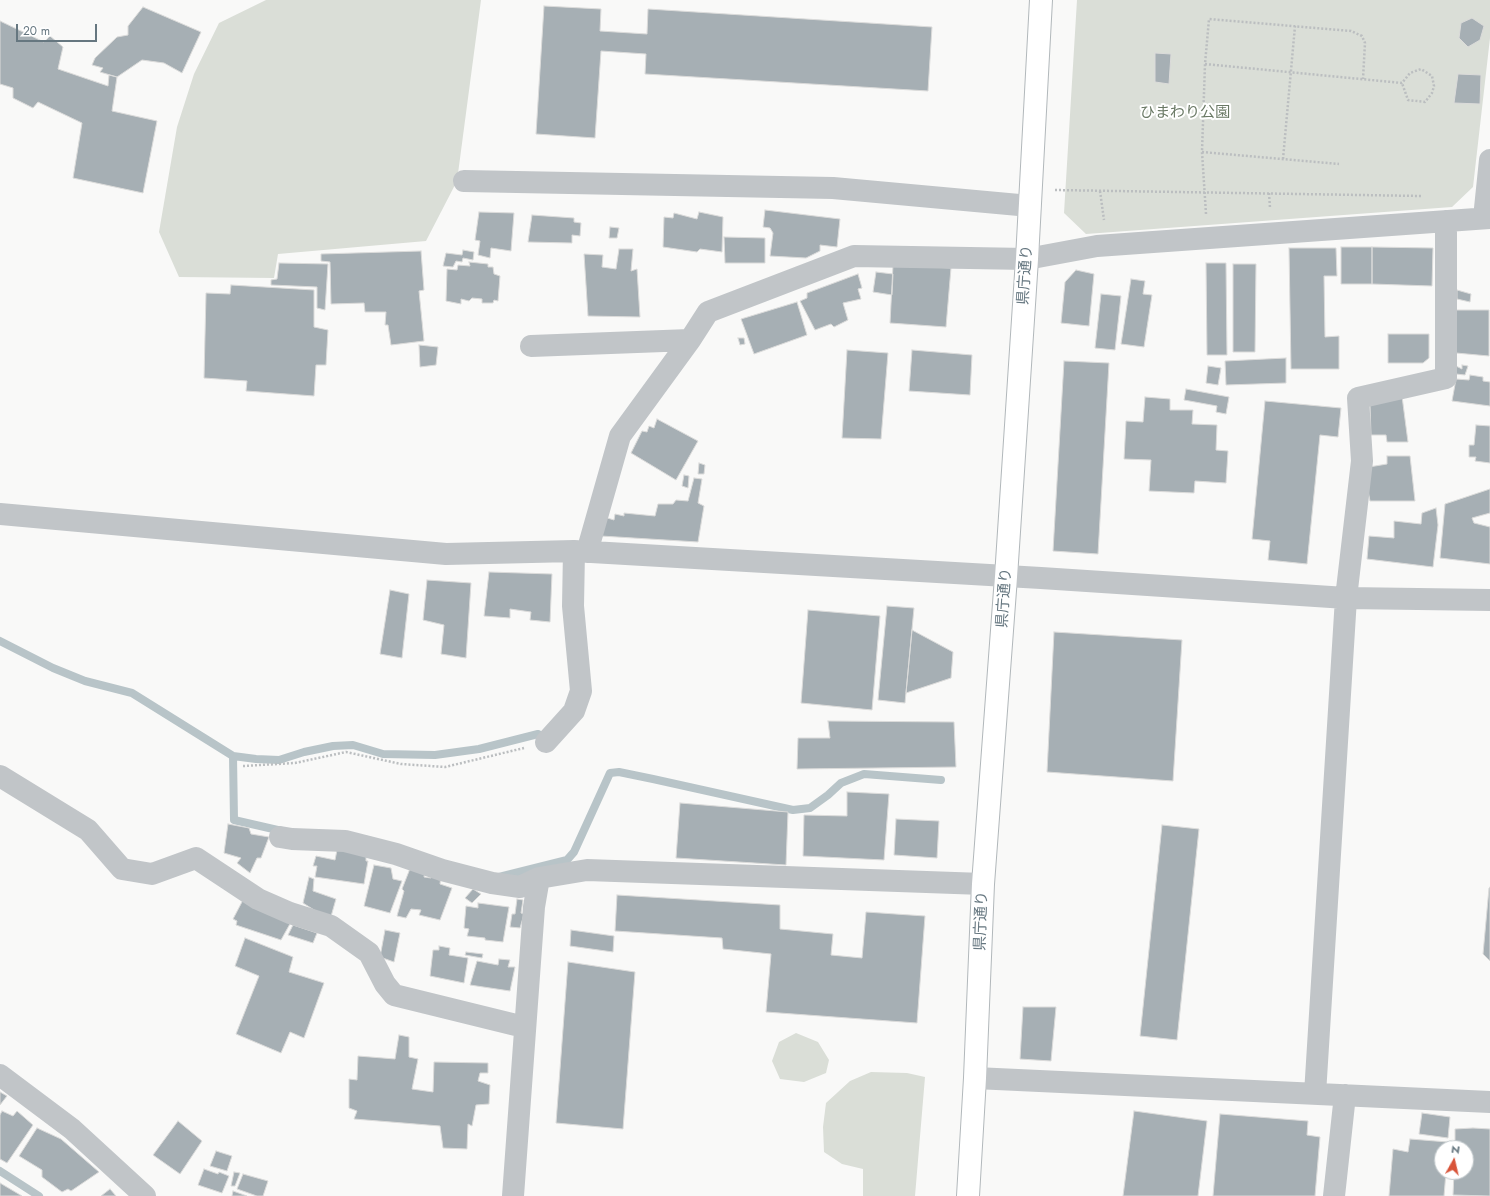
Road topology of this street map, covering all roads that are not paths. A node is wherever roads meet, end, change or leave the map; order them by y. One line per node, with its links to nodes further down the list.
1 (1041, 0): 4 (main road, 県庁通り)
2 (1490, 160): 5 (street)
3 (464, 181): 4 (street)
4 (1030, 206): 7 (main road, 県庁通り)
5 (1487, 218): 6 (street)
6 (1446, 221): 7 (street); 13 (street)
7 (1027, 259): 8 (street); 12 (main road, 県庁通り)
8 (690, 340): 9 (street); 11 (street)
9 (531, 346)
10 (0, 514): 11 (street)
11 (581, 551): 12 (street); 15 (street)
12 (1006, 577): 13 (street); 19 (main road, 県庁通り)
13 (1346, 598): 14 (street); 23 (street)
14 (1490, 600)
15 (546, 742)
16 (0, 776): 20 (street)
17 (280, 837): 18 (street)
18 (539, 878): 19 (street); 20 (street)
19 (983, 884): 22 (main road, 県庁通り)
20 (524, 1027): 27 (street)
21 (0, 1075): 26 (street)
22 (975, 1078): 23 (street); 28 (main road, 県庁通り)
23 (1315, 1094): 24 (street)
24 (1345, 1095): 25 (street); 29 (street)
25 (1490, 1102)
26 (146, 1196)
27 (513, 1196)
28 (968, 1196)
29 (1334, 1196)

